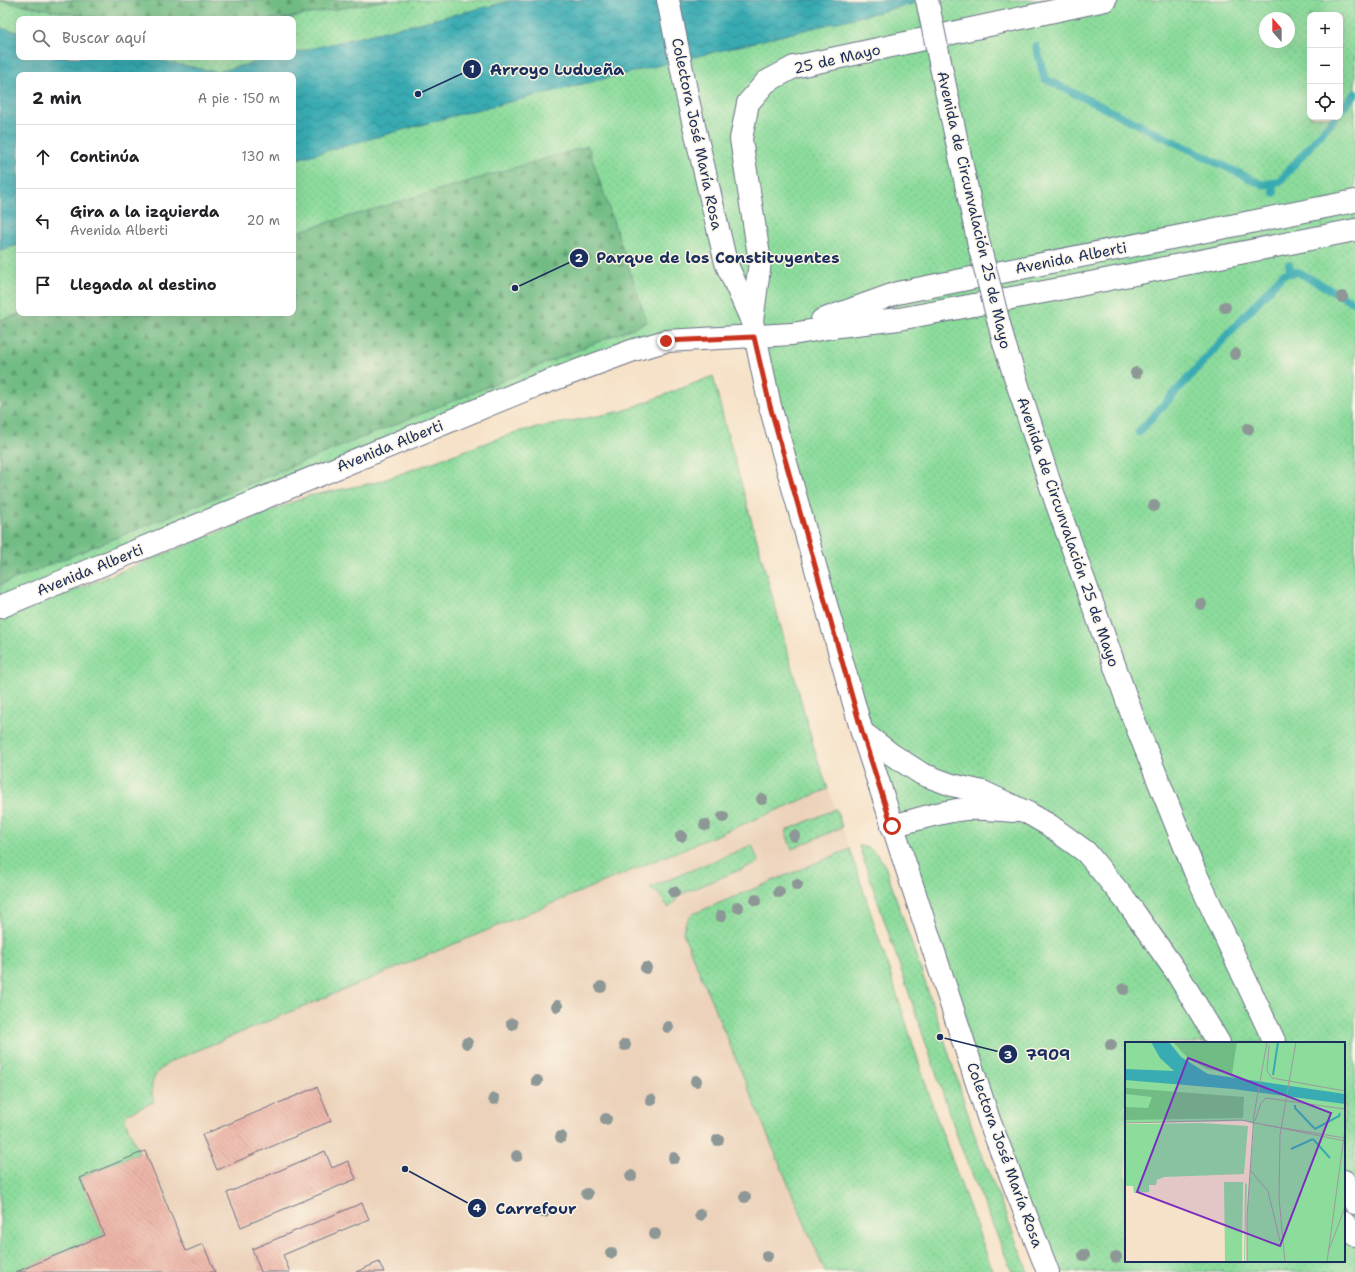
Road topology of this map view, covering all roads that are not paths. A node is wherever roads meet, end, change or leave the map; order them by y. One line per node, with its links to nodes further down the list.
1 (668, 0): 6 (main road, Colectora José María Rosa)
2 (927, 0): 13 (main road, Avenida de Circunvalación 25 de Mayo, bridge)
3 (1105, 0): 6 (main road, 25 de Mayo)
4 (1355, 201): 7 (main road, Avenida Alberti)
5 (1355, 230): 7 (main road, Avenida Alberti)
6 (753, 329): 7 (main road, Avenida Alberti); 8 (main road, Avenida Alberti); 9 (main road, Colectora José María Rosa)
7 (792, 334)
8 (0, 608)
9 (862, 732): 10 (main road); 11 (main road, Colectora José María Rosa)
10 (1028, 813): 11 (main road); 12 (main road)
11 (892, 826): 18 (main road, Colectora José María Rosa)
12 (1218, 1042)
13 (1275, 1042)
14 (1345, 1183): 15 (main road)
15 (1355, 1203)
16 (1345, 1224): 17 (main road)
17 (1355, 1235)
18 (1048, 1272)

